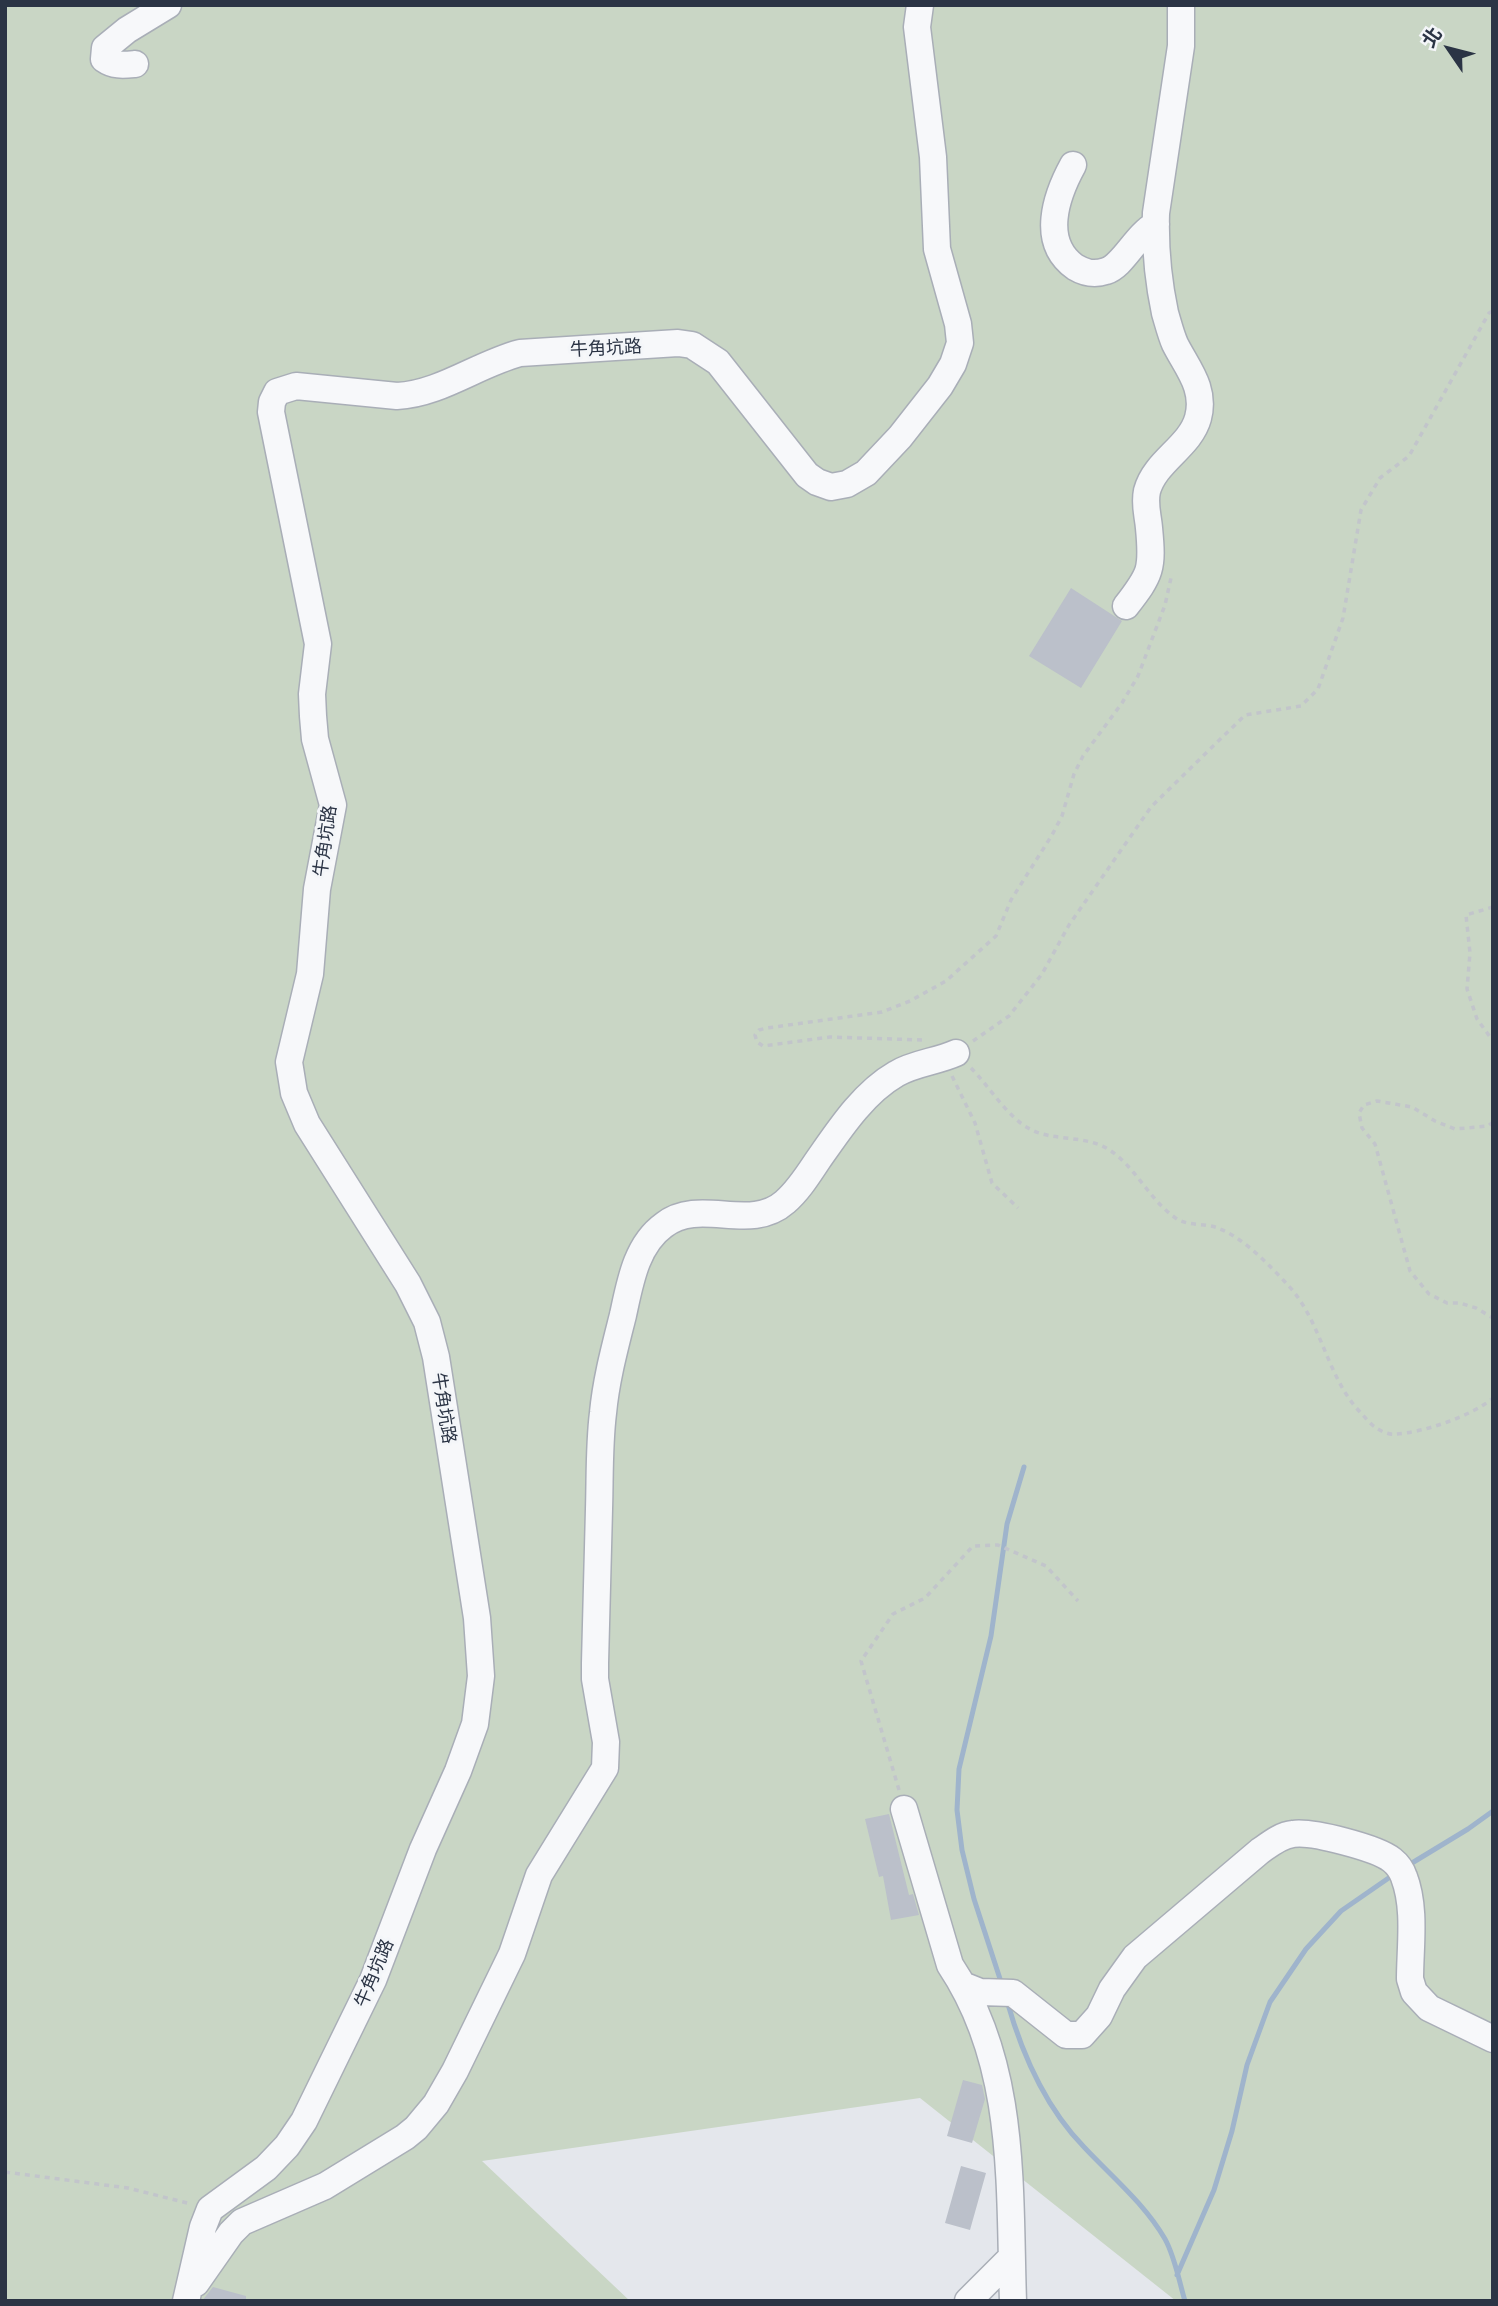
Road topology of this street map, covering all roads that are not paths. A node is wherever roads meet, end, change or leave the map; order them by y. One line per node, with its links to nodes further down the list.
1 (168, 5): 4 (street)
2 (920, 5): 13 (street, 牛角坑路)
3 (1181, 5): 6 (street)
4 (135, 64)
5 (1073, 165): 6 (street)
6 (1156, 224): 7 (street)
7 (1126, 607)
8 (954, 1046): 13 (street)
9 (904, 1809): 10 (street)
10 (965, 1986): 11 (street); 12 (street)
11 (1493, 2039)
12 (1012, 2258): 14 (street); 15 (street)
13 (186, 2299)
14 (968, 2301)
15 (1013, 2301)

